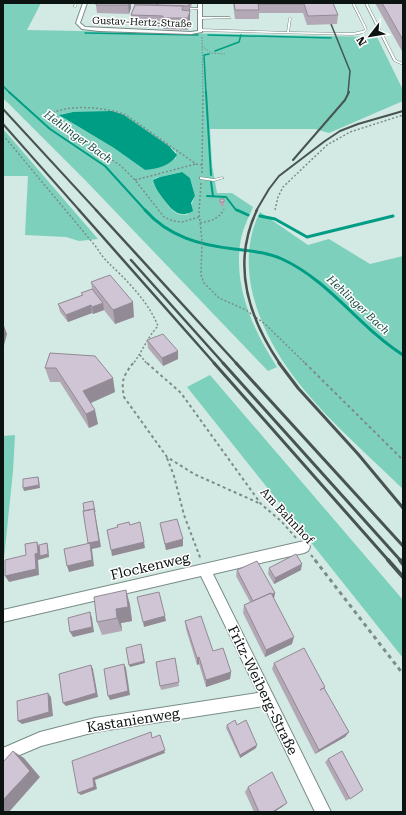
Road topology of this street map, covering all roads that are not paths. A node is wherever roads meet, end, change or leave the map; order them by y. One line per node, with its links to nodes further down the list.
1 (76, 3): 6 (lane)
2 (85, 3): 12 (street, Gustav-Hertz-Straße)
3 (200, 3): 8 (street, Gustav-Hertz-Straße)
4 (353, 3): 13 (lane)
5 (366, 3): 14 (lane)
6 (75, 7)
7 (179, 8): 8 (lane)
8 (200, 9): 9 (street, Gustav-Hertz-Straße)
9 (200, 18): 10 (lane); 12 (street, Gustav-Hertz-Straße)
10 (230, 18)
11 (290, 18): 13 (lane)
12 (200, 31): 13 (lane)
13 (288, 32)
14 (403, 64)
15 (201, 178): 16 (lane)
16 (222, 178)
17 (304, 547): 18 (street, Flockenweg)
18 (204, 569): 19 (street, Flockenweg); 20 (street, Fritz-Weiberg-Straße)
19 (3, 616)
20 (267, 699): 21 (street, Kastanienweg); 22 (street, Fritz-Weiberg-Straße)
21 (3, 755)
22 (322, 812)

